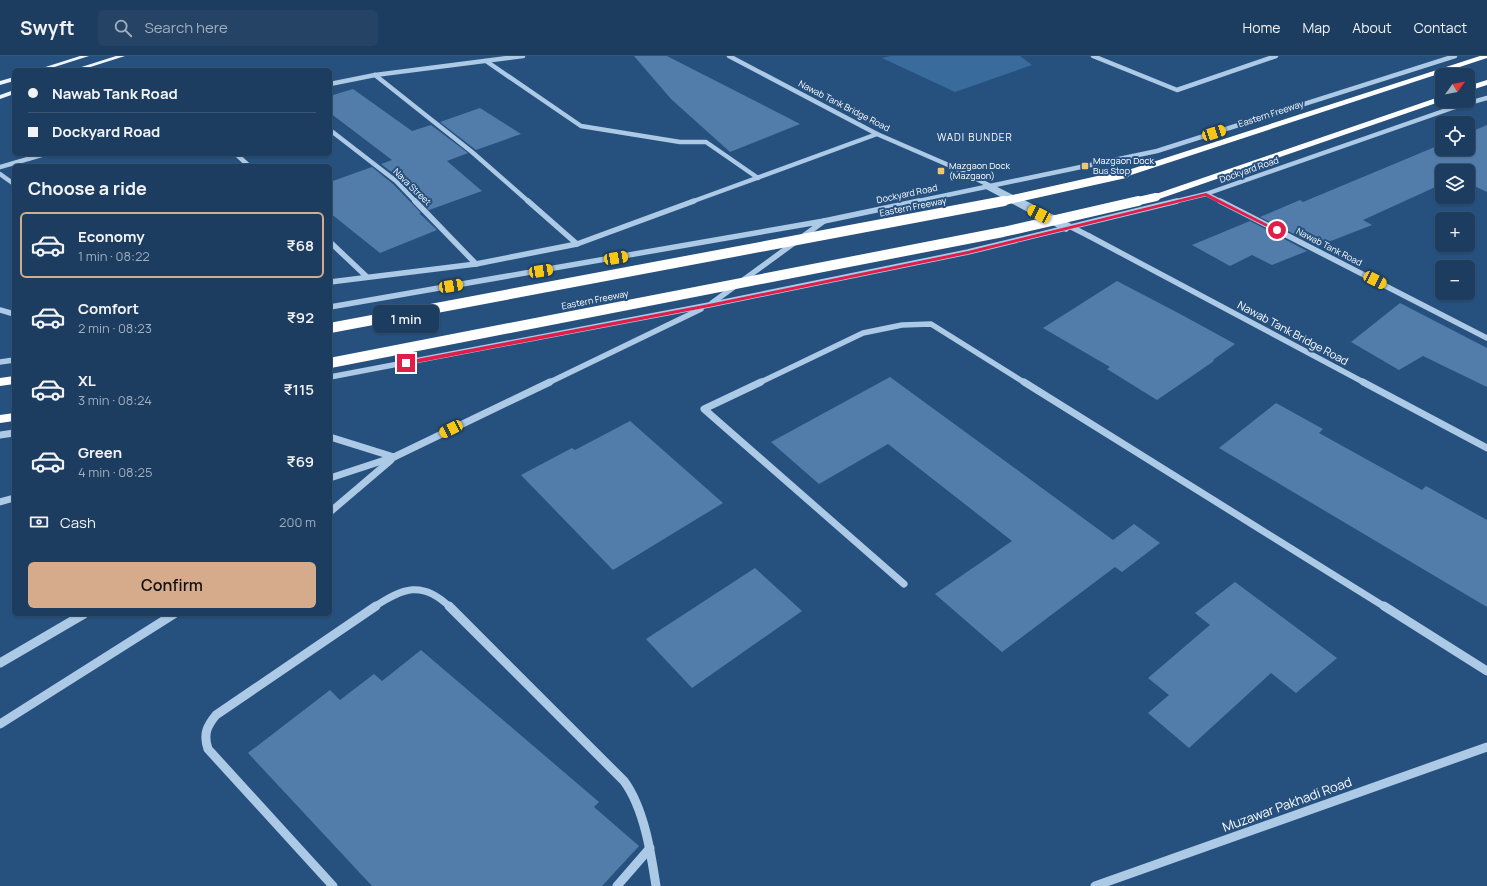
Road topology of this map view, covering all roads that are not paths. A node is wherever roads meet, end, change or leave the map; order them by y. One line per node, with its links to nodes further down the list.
1 (86, 56): 10 (main road)
2 (122, 56): 11 (main road)
3 (523, 56): 9 (street)
4 (729, 56): 23 (street, Nawab Tank Bridge Road)
5 (1093, 56): 6 (street)
6 (1276, 56)
7 (1455, 56): 31 (street, Dockyard Road)
8 (1487, 56): 44 (highway, Eastern Freeway, bridge)
9 (486, 61): 12 (street); 29 (street)
10 (46, 68)
11 (82, 68)
12 (376, 76): 16 (street); 36 (street)
13 (12, 80): 15 (main road)
14 (1487, 82): 17 (highway)
15 (0, 83)
16 (332, 84)
17 (1475, 86)
18 (12, 93): 19 (main road)
19 (0, 97)
20 (1487, 98): 32 (street, Dockyard Road)
21 (1435, 100): 48 (highway, Eastern Freeway, bridge)
22 (332, 132): 37 (street, Nava Street)
23 (878, 134): 29 (street); 57 (street, Nawab Tank Bridge Road, bridge)
24 (38, 156): 27 (street)
25 (238, 156): 26 (street)
26 (247, 164)
27 (0, 167)
28 (0, 174): 30 (street)
29 (758, 178): 36 (street)
30 (12, 183)
31 (985, 186): 33 (street, Dockyard Road); 34 (street)
32 (1206, 194): 34 (street, Dockyard Road); 45 (street, Nawab Tank Road)
33 (824, 221): 40 (street); 41 (street, Dockyard Road)
34 (1066, 229): 40 (street, Dockyard Road)
35 (332, 244): 38 (street)
36 (577, 244): 37 (street)
37 (476, 264): 38 (street)
38 (367, 277): 39 (street)
39 (332, 282)
40 (709, 305): 49 (street, Dockyard Road); 58 (street)
41 (332, 307)
42 (0, 310): 43 (street)
43 (12, 313)
44 (332, 328)
45 (1487, 338)
46 (12, 360): 47 (street)
47 (0, 362)
48 (332, 363)
49 (332, 377)
50 (12, 380): 51 (highway)
51 (0, 382)
52 (12, 417): 53 (highway)
53 (0, 419)
54 (12, 432): 55 (street)
55 (0, 435)
56 (332, 438): 58 (street)
57 (1487, 448)
58 (394, 457): 59 (street); 62 (street)
59 (332, 477)
60 (12, 499): 61 (street)
61 (0, 502)
62 (332, 510)
63 (904, 584): 67 (street)
64 (81, 616): 66 (street)
65 (171, 616): 68 (street)
66 (0, 663)
67 (1487, 671)
68 (0, 724)
69 (1487, 747): 74 (street, Muzawar Pakhadi Road)
70 (650, 848): 71 (street); 72 (street); 73 (street)
71 (333, 886)
72 (617, 886)
73 (656, 886)
74 (1095, 886)

